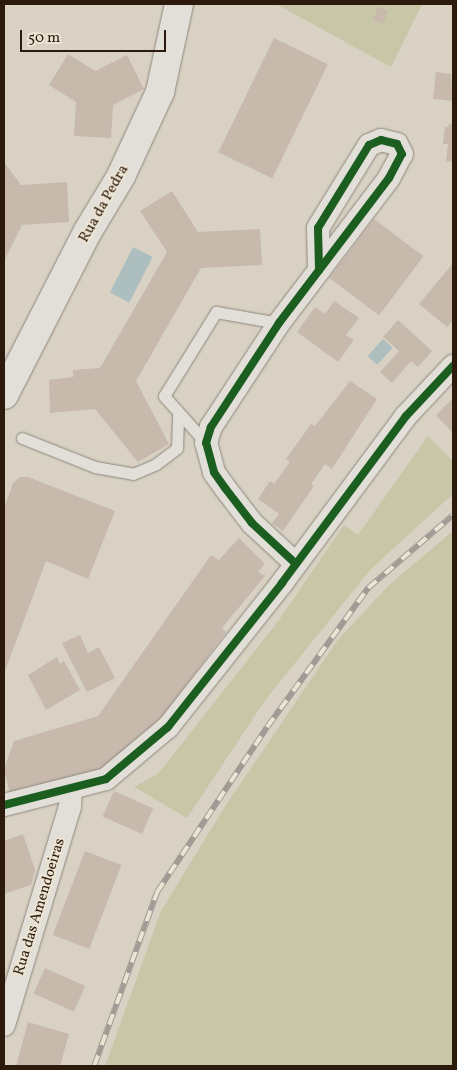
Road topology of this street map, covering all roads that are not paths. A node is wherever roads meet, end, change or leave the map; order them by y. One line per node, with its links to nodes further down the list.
1 (179, 4): 5 (street, Rua da Pedra)
2 (319, 270): 2 (street); 3 (street)
3 (279, 323): 6 (lane); 8 (street)
4 (453, 366): 9 (street)
5 (4, 395)
6 (178, 412): 7 (lane); 8 (lane)
7 (22, 438)
8 (206, 443): 9 (street)
9 (295, 563): 10 (street)
10 (71, 788): 11 (street); 12 (street, Rua das Amendoeiras)
11 (4, 805)
12 (4, 1026)

